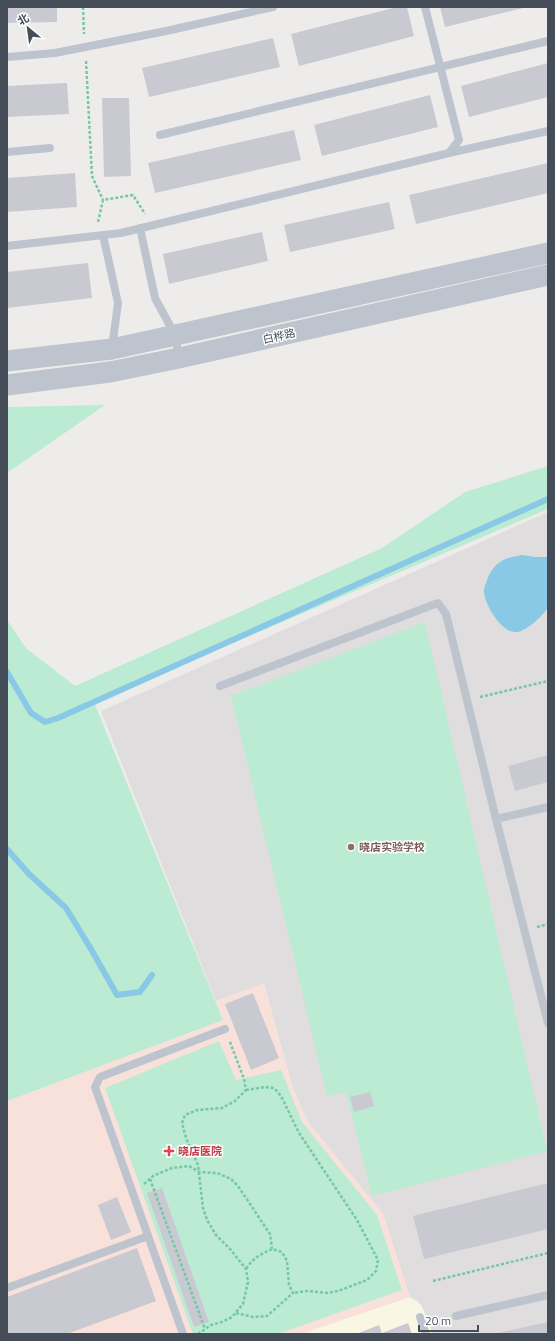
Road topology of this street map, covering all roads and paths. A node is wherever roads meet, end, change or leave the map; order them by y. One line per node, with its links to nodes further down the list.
1 (83, 7): 5 (path)
2 (273, 7): 5 (lane)
3 (425, 7): 7 (lane)
4 (548, 41): 7 (lane)
5 (85, 48): 6 (lane); 13 (path)
6 (7, 57)
7 (441, 67): 9 (lane); 12 (lane)
8 (548, 131): 12 (lane)
9 (160, 135)
10 (50, 148): 11 (lane)
11 (7, 152)
12 (449, 153): 14 (lane)
13 (103, 200): 14 (path); 16 (path)
14 (152, 225): 15 (lane)
15 (140, 228): 16 (lane); 20 (lane)
16 (99, 236): 17 (lane); 22 (lane)
17 (7, 246)
18 (548, 253): 20 (street, 白桦路)
19 (548, 275): 21 (street, 白桦路)
20 (175, 335): 21 (lane); 22 (street, 白桦路)
21 (179, 358): 22 (street, 白桦路)
22 (114, 360): 23 (street, 白桦路); 24 (street, 白桦路)
23 (7, 361)
24 (7, 385)
25 (548, 680): 27 (path)
26 (220, 686): 27 (lane)
27 (468, 700): 29 (lane)
28 (548, 807): 29 (lane)
29 (496, 819): 30 (lane)
30 (548, 1023)
31 (225, 1030): 32 (path); 35 (lane)
32 (246, 1090): 33 (path); 42 (path)
33 (199, 1172): 34 (path); 37 (path); 39 (path)
34 (150, 1179): 35 (path); 47 (path)
35 (132, 1193): 36 (lane)
36 (148, 1236): 41 (lane); 48 (lane)
37 (272, 1249): 39 (path); 42 (path)
38 (548, 1253): 40 (path)
39 (246, 1269): 44 (path)
40 (433, 1281)
41 (7, 1288)
42 (293, 1293): 44 (path)
43 (548, 1295): 45 (lane)
44 (236, 1313): 47 (path)
45 (456, 1316)
46 (420, 1317): 50 (lane)
47 (205, 1329): 49 (path)
48 (182, 1334)
49 (198, 1334)
50 (426, 1334)

